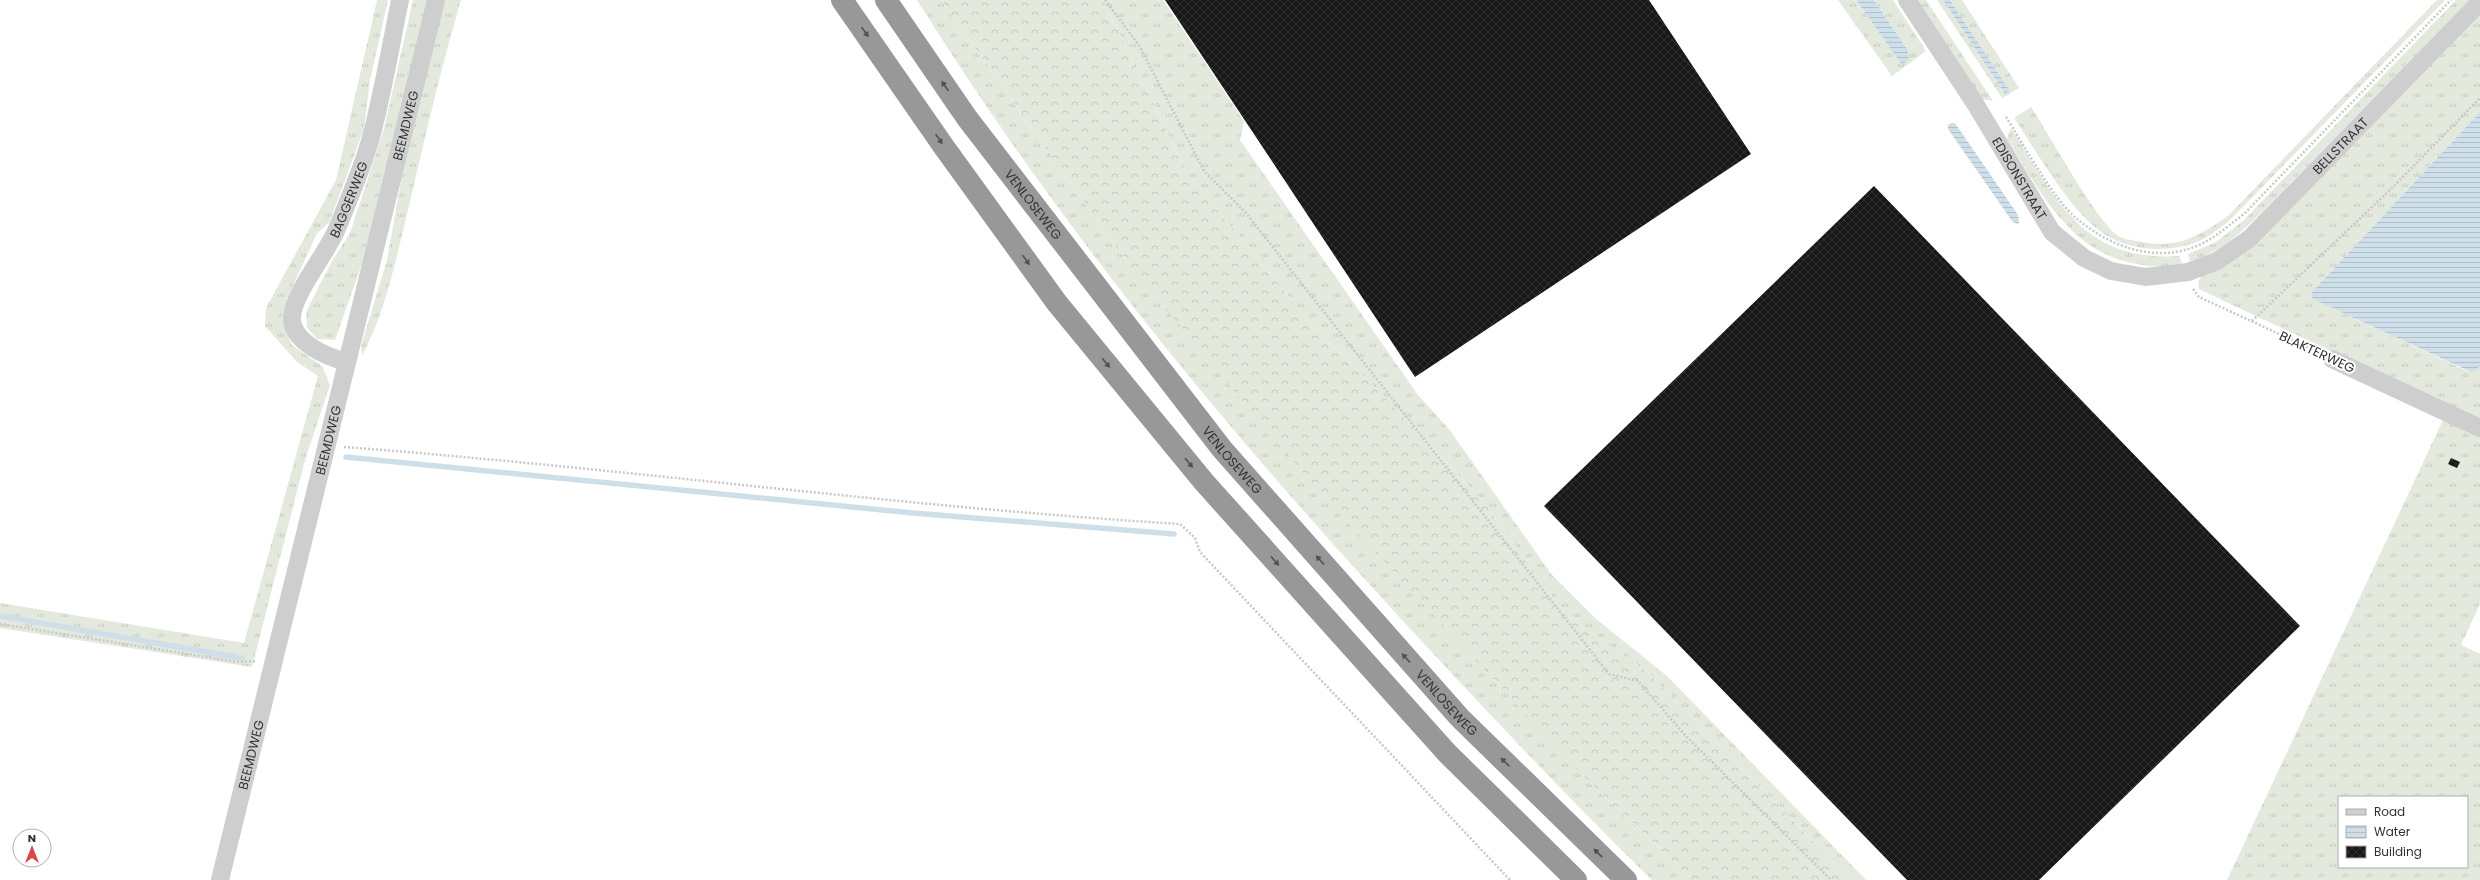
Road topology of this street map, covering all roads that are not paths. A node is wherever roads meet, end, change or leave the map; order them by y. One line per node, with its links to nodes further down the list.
1 (400, 0): 9 (street, BAGGERWEG)
2 (436, 0): 9 (street, BEEMDWEG)
3 (842, 0): 12 (highway, one-way to 12)
4 (886, 0): 13 (highway, VENLOSEWEG, one-way to 4)
5 (1907, 0): 7 (street, EDISONSTRAAT)
6 (2480, 2): 7 (street, BELLSTRAAT)
7 (2188, 272)
8 (2332, 359): 10 (street, BLAKTERWEG)
9 (347, 362): 11 (street, BEEMDWEG)
10 (2480, 428)
11 (220, 880)
12 (1576, 880)
13 (1626, 880)

